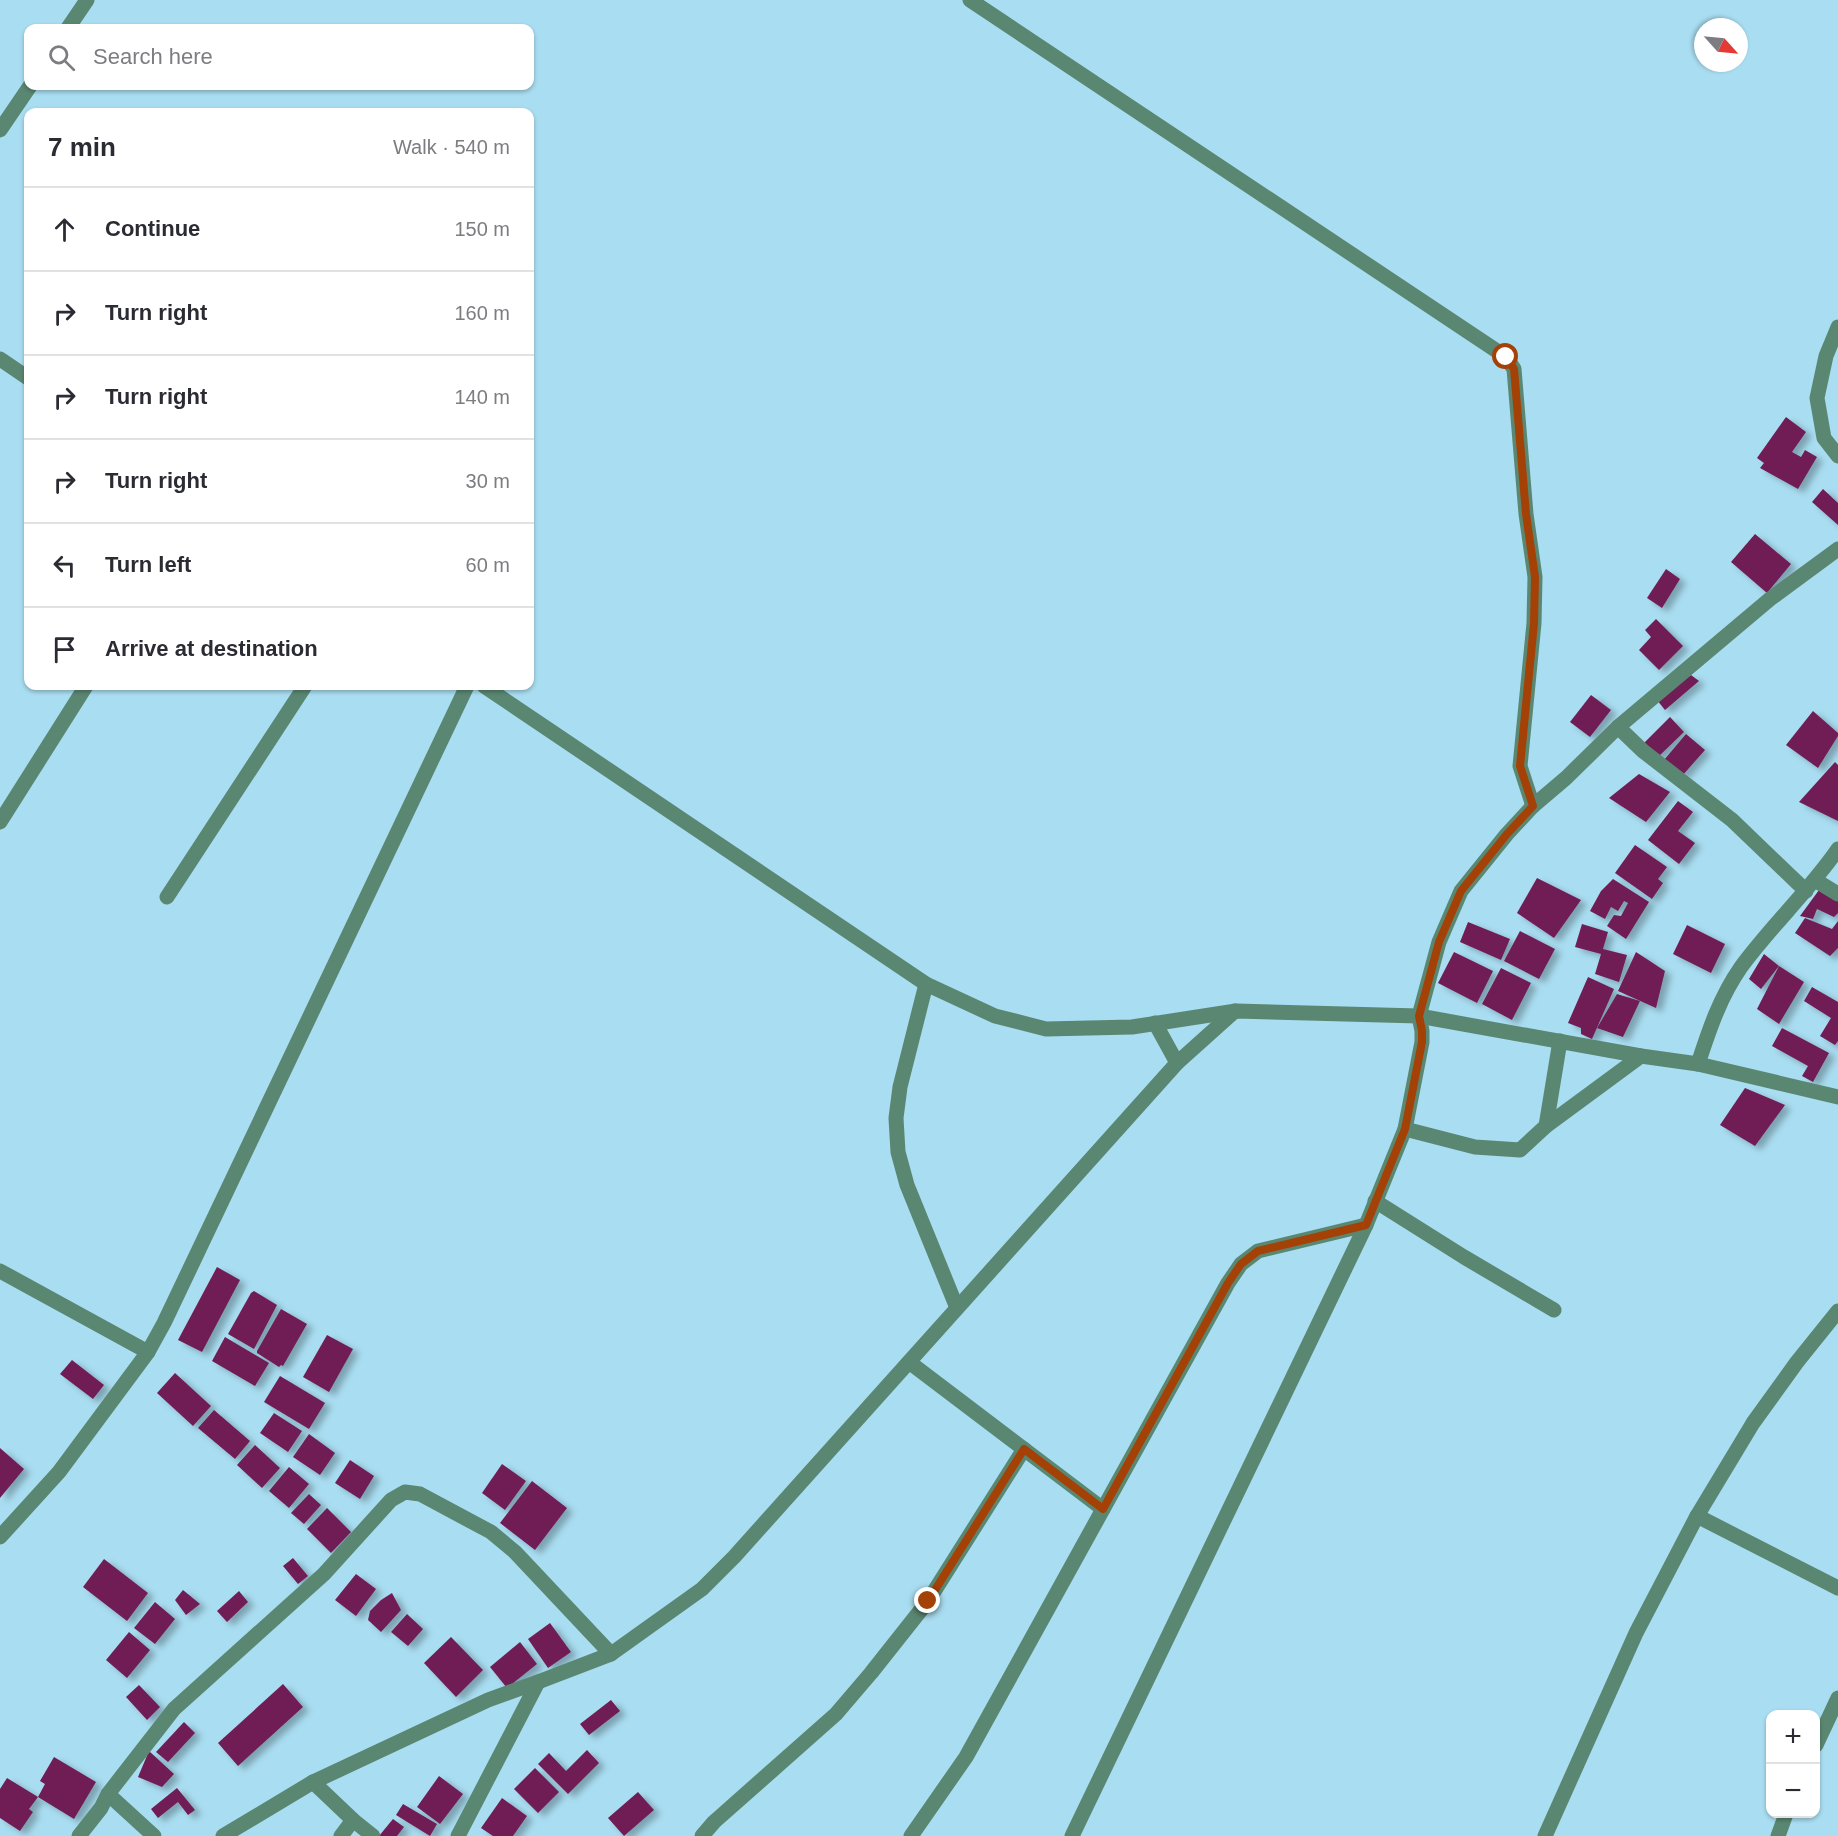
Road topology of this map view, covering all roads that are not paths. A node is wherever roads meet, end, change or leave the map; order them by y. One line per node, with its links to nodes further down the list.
1 (87, 0): 3 (street)
2 (970, 0): 16 (street)
3 (71, 24)
4 (27, 90): 5 (street)
5 (0, 130)
6 (1838, 327): 9 (street)
7 (0, 359): 8 (street)
8 (24, 375)
9 (1838, 456)
10 (1838, 549): 15 (street)
11 (83, 690): 17 (street)
12 (302, 690): 21 (street)
13 (465, 690): 39 (street)
14 (490, 690): 22 (street)
15 (1618, 727): 16 (street); 19 (street)
16 (1533, 806): 24 (street)
17 (0, 822)
18 (1838, 849): 19 (street)
19 (1811, 885): 20 (street); 29 (street)
20 (1838, 894)
21 (167, 897)
22 (926, 984): 25 (street); 36 (street)
23 (1236, 1011): 24 (street); 25 (street); 28 (street)
24 (1419, 1016): 26 (street); 32 (street)
25 (1155, 1023): 28 (street)
26 (1560, 1041): 27 (street); 31 (street)
27 (1641, 1056): 29 (street); 31 (street)
28 (1177, 1063): 36 (street)
29 (1698, 1064): 30 (street)
30 (1838, 1097)
31 (1546, 1126): 32 (street)
32 (1405, 1129): 33 (street)
33 (1376, 1201): 34 (street); 37 (street)
34 (1366, 1225): 42 (street); 62 (street)
35 (0, 1271): 39 (street)
36 (957, 1308): 40 (street)
37 (1554, 1311)
38 (1838, 1311): 43 (street)
39 (148, 1352): 44 (street)
40 (909, 1362): 41 (street); 46 (street)
41 (1024, 1449): 42 (street); 60 (street)
42 (1103, 1509): 61 (street)
43 (1697, 1516): 45 (street); 63 (street)
44 (0, 1537)
45 (1838, 1588)
46 (611, 1654): 47 (street); 51 (street)
47 (538, 1682): 50 (street); 59 (street)
48 (1838, 1698): 49 (street)
49 (1820, 1734)
50 (313, 1782): 53 (street); 56 (street)
51 (108, 1794): 54 (street); 55 (street)
52 (1785, 1818): 64 (street)
53 (352, 1820): 57 (street); 58 (street)
54 (79, 1836)
55 (154, 1836)
56 (222, 1836)
57 (341, 1836)
58 (373, 1836)
59 (458, 1836)
60 (702, 1836)
61 (911, 1836)
62 (1072, 1836)
63 (1545, 1836)
64 (1778, 1836)

